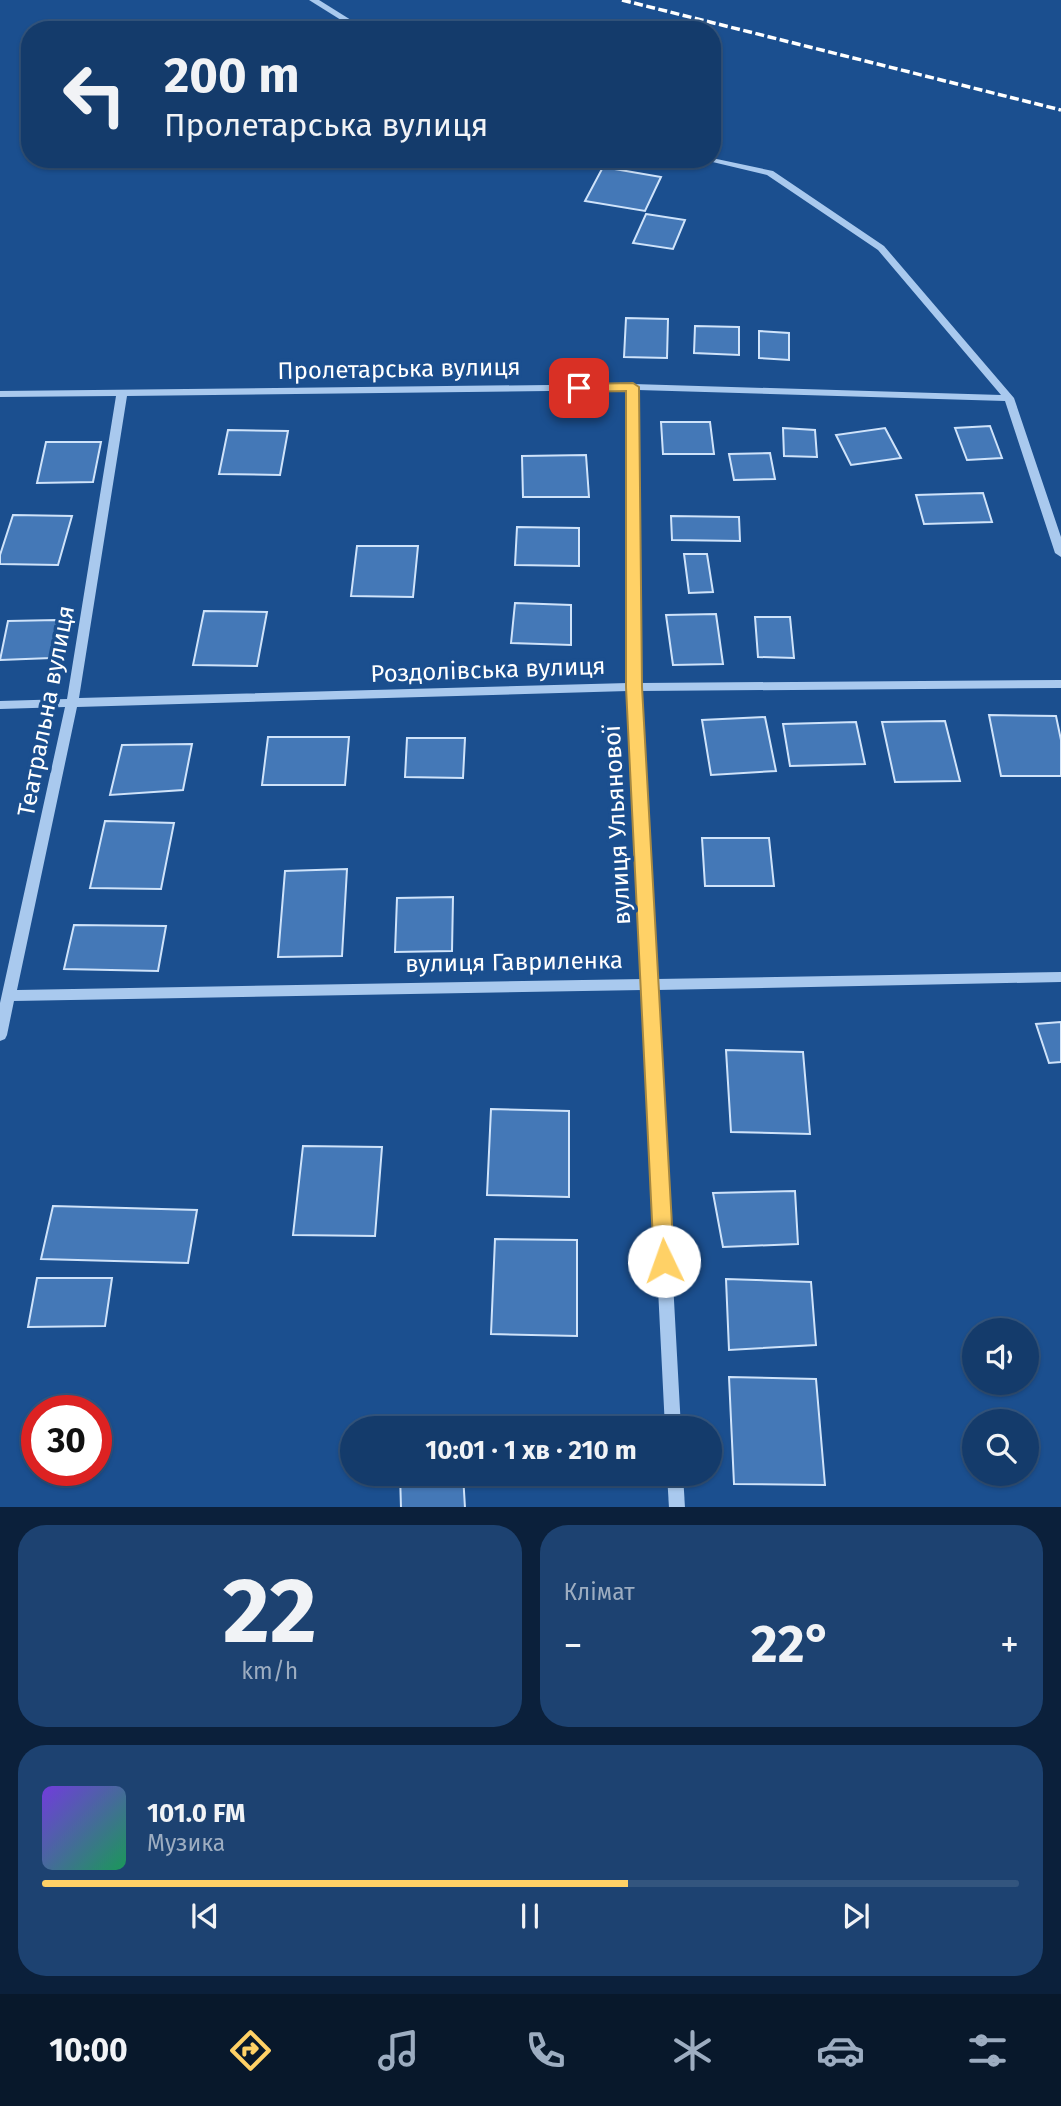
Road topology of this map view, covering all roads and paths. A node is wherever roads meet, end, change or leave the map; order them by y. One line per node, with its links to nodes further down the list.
1 (313, 0): 2 (street)
2 (348, 21)
3 (721, 163): 7 (street)
4 (633, 387): 5 (street, Пролетарська вулиця); 7 (street, Пролетарська вулиця); 10 (street, вулиця Ульянової)
5 (122, 393): 6 (street, Пролетарська вулиця); 11 (street, Театральна вулиця)
6 (0, 394)
7 (1009, 398): 8 (street)
8 (1061, 552)
9 (1061, 684): 10 (street, Роздолівська вулиця)
10 (634, 687): 11 (street, Роздолівська вулиця); 14 (street, вулиця Ульянової)
11 (72, 704): 12 (street, Роздолівська вулиця); 15 (street, Театральна вулиця)
12 (0, 705)
13 (1061, 977): 14 (street, вулиця Гавриленка)
14 (650, 982): 15 (street, вулиця Гавриленка); 17 (street, вулиця Ульянової)
15 (10, 996): 16 (street, Театральна вулиця)
16 (0, 1035)
17 (672, 1416)
18 (676, 1486): 19 (street)
19 (677, 1507)

